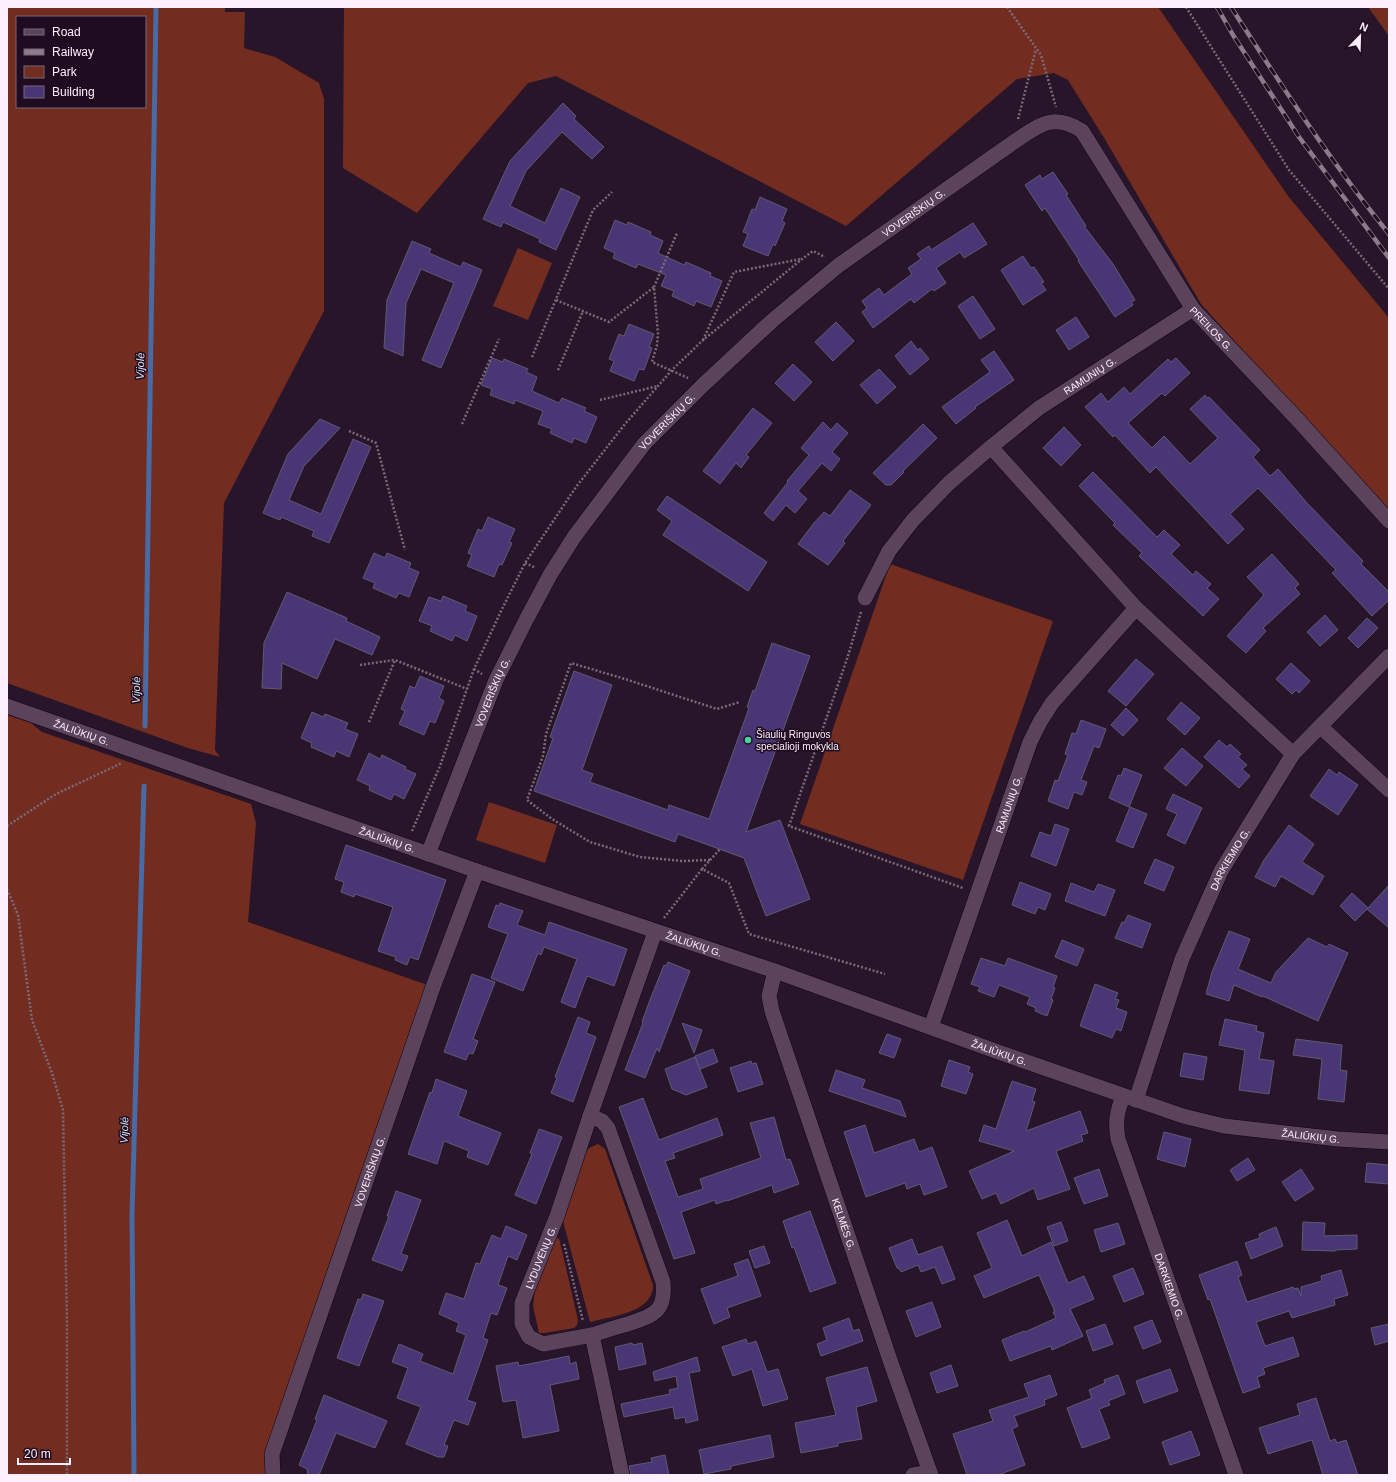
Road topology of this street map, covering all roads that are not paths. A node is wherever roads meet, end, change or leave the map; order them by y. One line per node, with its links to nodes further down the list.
1 (1060, 121): 2 (street, PREILOS G.); 12 (street, VOVERIŠKIŲ G.)
2 (1193, 309): 3 (street, RAMUNIŲ G.); 4 (street, PREILOS G.)
3 (990, 447): 5 (street, RAMUNIŲ G.); 6 (street)
4 (1389, 520)
5 (865, 598)
6 (1136, 608): 10 (street); 16 (street, RAMUNIŲ G.)
7 (1389, 656): 9 (street, DARKIEMIO G.)
8 (7, 706): 12 (street, ŽALIŪKIŲ G.)
9 (1321, 727): 10 (street, DARKIEMIO G.); 11 (street)
10 (1293, 754): 17 (street, DARKIEMIO G.)
11 (1389, 790)
12 (428, 854): 13 (street, ŽALIŪKIŲ G.)
13 (477, 871): 14 (street, ŽALIŪKIŲ G.); 22 (street, VOVERIŠKIŲ G.)
14 (658, 927): 15 (street, ŽALIŪKIŲ G.); 18 (street, LYDUVĖNŲ G.)
15 (775, 971): 16 (street, ŽALIŪKIŲ G.); 21 (street, KELMĖS G.)
16 (930, 1028): 17 (street, ŽALIŪKIŲ G.)
17 (1130, 1098): 19 (street, ŽALIŪKIŲ G.); 25 (street, DARKIEMIO G.)
18 (590, 1116): 20 (street, LYDUVĖNŲ G.); 20 (street, LYDUVĖNŲ G.)
19 (1389, 1142)
20 (589, 1336): 23 (street)
21 (931, 1473): 24 (street)
22 (273, 1475)
23 (622, 1475)
24 (913, 1475)
25 (1236, 1475)

